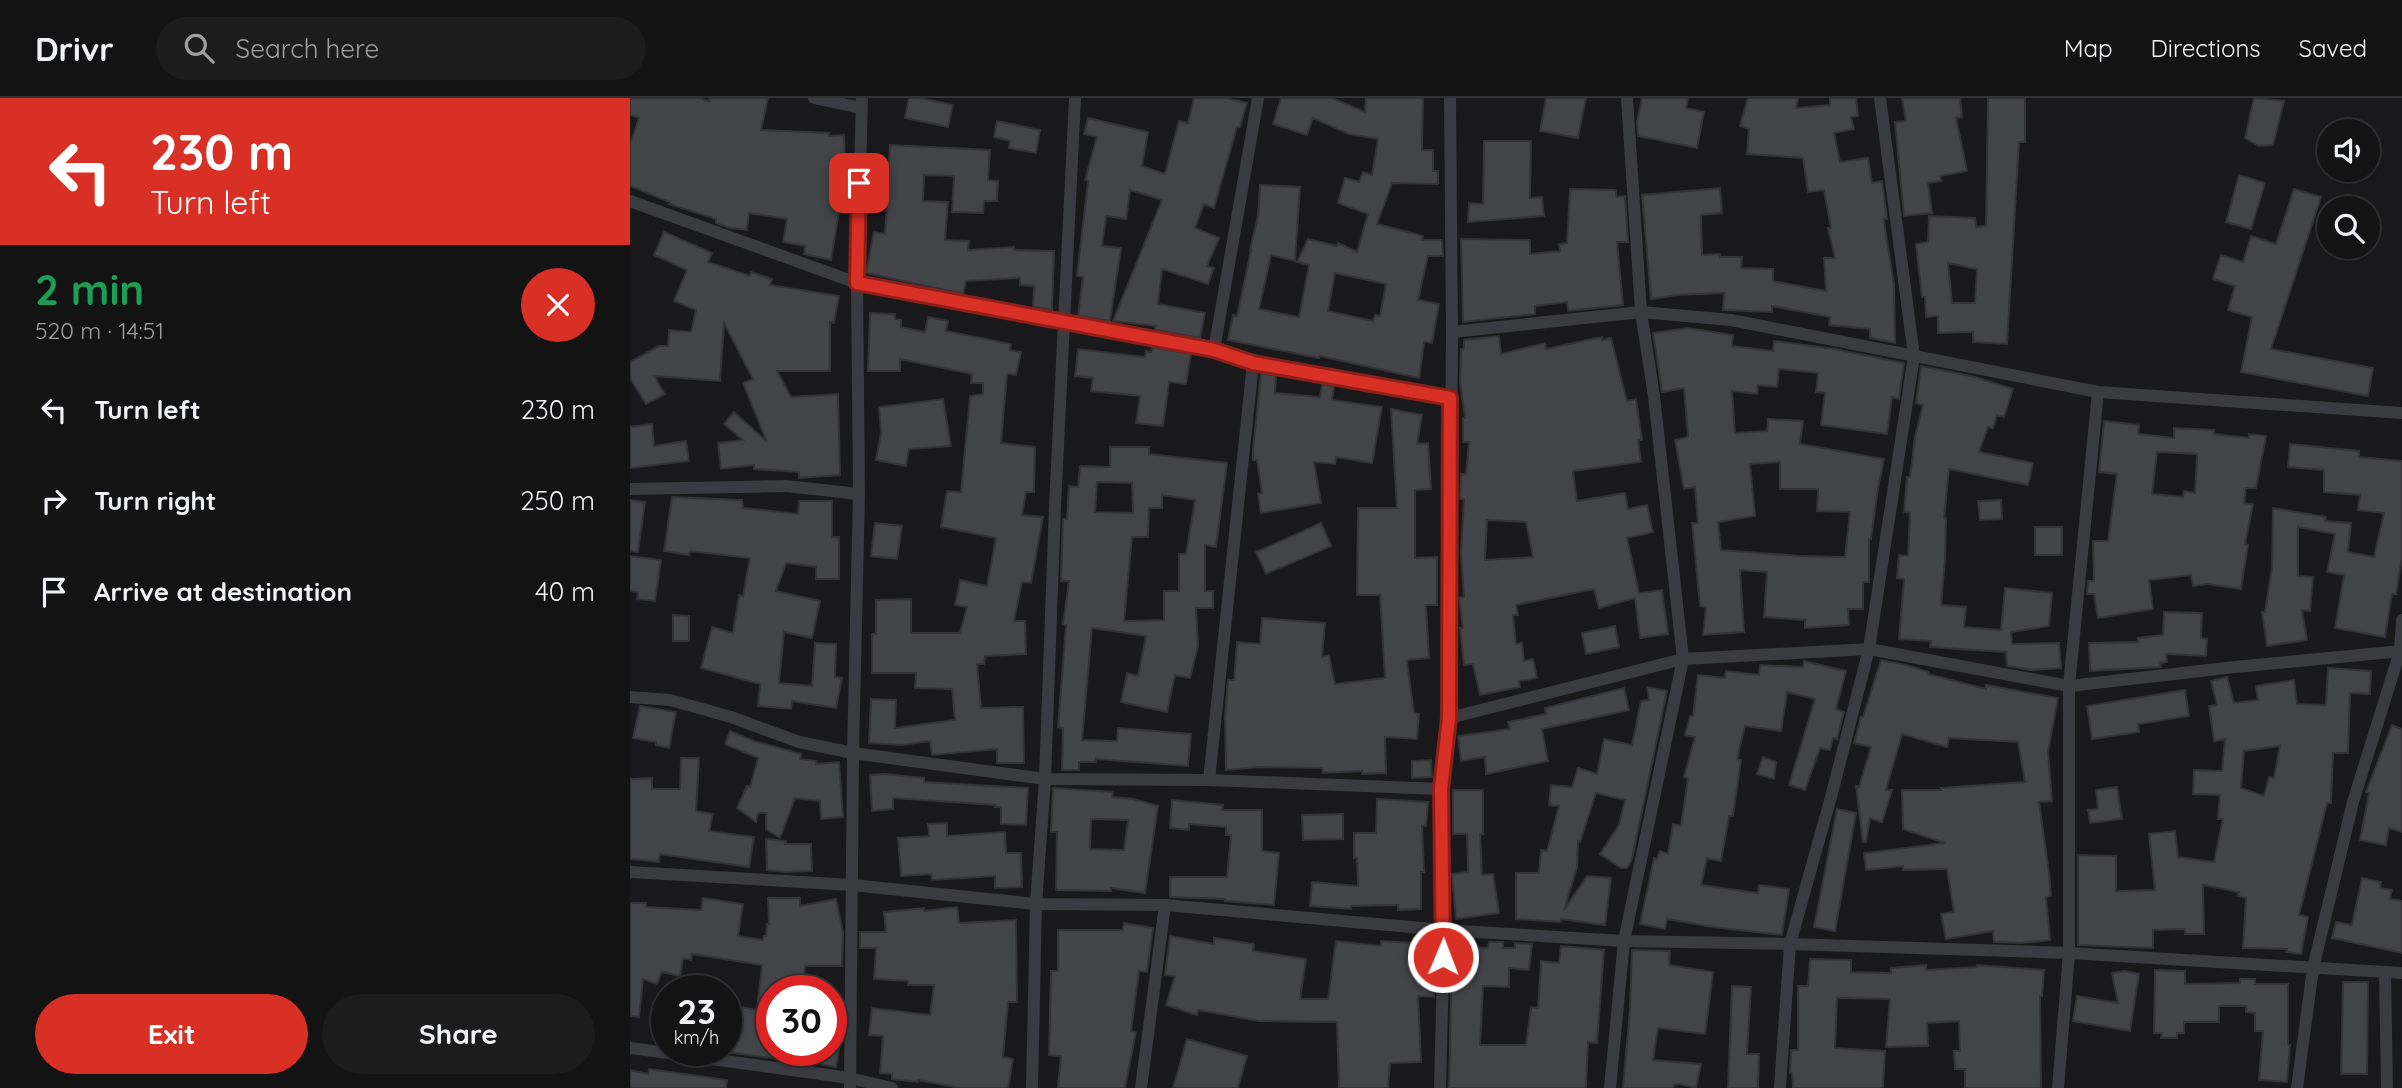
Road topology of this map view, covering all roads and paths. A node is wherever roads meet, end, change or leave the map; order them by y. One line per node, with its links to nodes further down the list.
1 (814, 98): 7 (street)
2 (1075, 98): 11 (street)
3 (1258, 98): 13 (street)
4 (1450, 98): 12 (street)
5 (1627, 98): 10 (street)
6 (1880, 98): 14 (street)
7 (861, 103): 9 (street)
8 (630, 201): 9 (street)
9 (857, 283): 11 (street); 20 (street)
10 (1641, 312): 12 (street); 14 (street); 24 (street)
11 (1065, 322): 13 (street); 29 (street)
12 (1452, 332): 17 (street)
13 (1214, 350): 15 (street)
14 (1914, 356): 16 (street); 22 (street)
15 (1253, 363): 17 (street); 30 (street)
16 (2098, 392): 18 (street); 25 (street)
17 (1450, 398): 27 (street)
18 (2402, 413)
19 (630, 489): 20 (street)
20 (859, 494): 28 (street)
21 (2402, 620): 23 (street)
22 (1868, 649): 24 (street); 25 (street); 38 (street)
23 (2401, 651): 25 (street); 40 (street)
24 (1683, 659): 27 (street); 37 (street)
25 (2070, 686): 39 (street)
26 (630, 697): 28 (street)
27 (1449, 718): 31 (street)
28 (853, 753): 29 (street); 33 (street)
29 (1045, 779): 30 (street); 34 (street)
30 (1209, 780): 31 (street)
31 (1441, 789): 36 (street)
32 (630, 872): 33 (street)
33 (852, 884): 34 (street); 44 (street)
34 (1036, 904): 35 (street); 46 (street)
35 (1165, 905): 36 (street); 47 (street)
36 (1444, 930): 37 (street); 48 (street)
37 (1624, 942): 38 (street); 49 (street)
38 (1790, 944): 39 (street); 50 (street)
39 (2069, 953): 40 (street); 51 (street)
40 (2313, 968): 41 (street); 52 (street)
41 (2385, 973): 42 (street); 53 (street)
42 (2402, 974)
43 (630, 1048): 44 (street)
44 (850, 1083): 45 (street)
45 (892, 1088)
46 (1032, 1088)
47 (1141, 1088)
48 (1440, 1088)
49 (1610, 1088)
50 (1780, 1088)
51 (2058, 1088)
52 (2297, 1088)
53 (2387, 1088)

